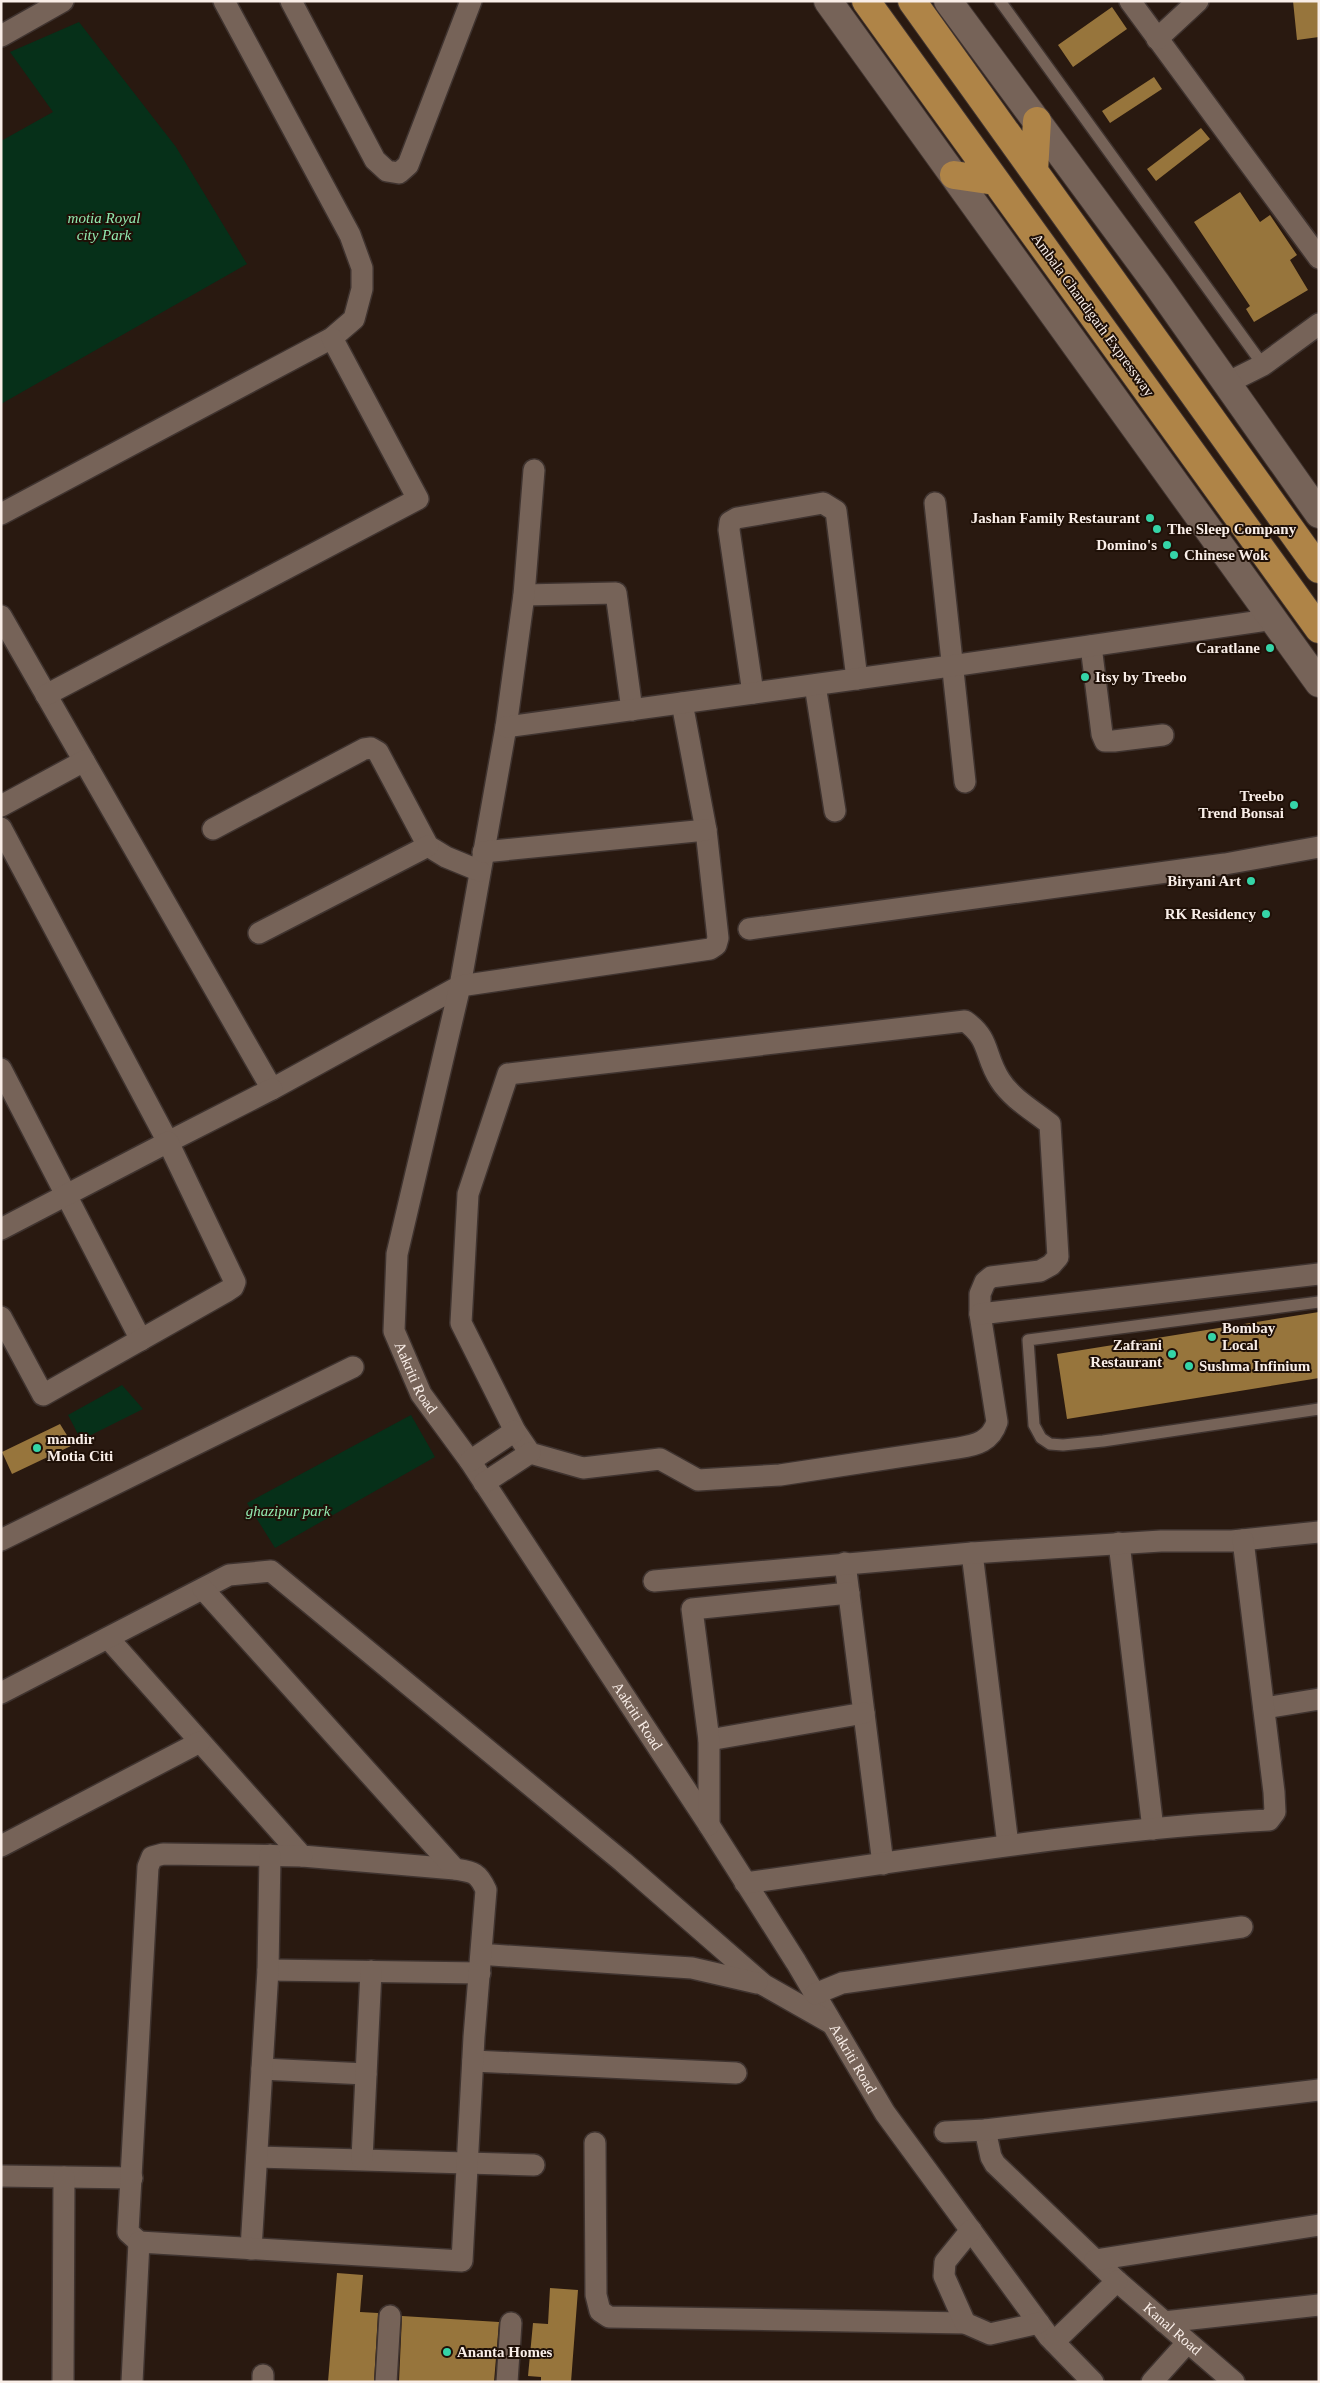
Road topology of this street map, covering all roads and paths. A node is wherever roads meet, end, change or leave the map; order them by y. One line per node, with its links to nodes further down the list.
1 (63, 1): 12 (street)
2 (224, 1): 20 (street)
3 (292, 1): 4 (street)
4 (471, 1)
5 (828, 1): 16 (street)
6 (866, 1): 17 (highway, Ambala Chandigarh Expressway)
7 (912, 1): 15 (highway)
8 (948, 1): 14 (street)
9 (1000, 1): 21 (lane)
10 (1130, 1): 13 (street)
11 (1198, 1): 13 (street)
12 (1, 36)
13 (1158, 40): 18 (street)
14 (1037, 121): 15 (highway); 22 (street)
15 (1034, 171): 27 (highway)
16 (954, 175): 17 (highway); 30 (street)
17 (994, 181): 31 (highway, Ambala Chandigarh Expressway)
18 (1319, 258)
19 (1319, 324): 21 (street)
20 (332, 338): 25 (street); 38 (street)
21 (1263, 364): 22 (street)
22 (1227, 383): 26 (street)
23 (534, 470): 28 (street, Aakriti Road)
24 (935, 503): 33 (street)
25 (1, 514)
26 (1319, 514)
27 (1319, 568)
28 (524, 595): 40 (street); 41 (street, Aakriti Road)
29 (1, 616): 38 (street)
30 (1274, 619): 32 (street); 35 (street)
31 (1319, 629)
32 (1091, 646): 33 (street); 42 (street)
33 (952, 666): 34 (street); 44 (street)
34 (858, 679): 36 (street); 37 (street)
35 (1319, 683)
36 (815, 685): 37 (street); 46 (street)
37 (753, 693): 39 (street)
38 (46, 695): 43 (street)
39 (682, 703): 40 (street); 49 (street)
40 (632, 710): 41 (street)
41 (506, 727): 52 (street, Aakriti Road)
42 (1163, 735)
43 (84, 761): 45 (street); 57 (street)
44 (965, 782)
45 (1, 806)
46 (835, 811)
47 (1, 828): 58 (street)
48 (213, 829): 50 (street)
49 (706, 830): 52 (street); 55 (street)
50 (428, 846): 52 (street); 54 (street)
51 (1319, 847): 53 (street)
52 (482, 861): 55 (street, Aakriti Road)
53 (749, 929)
54 (259, 933)
55 (460, 986): 57 (street); 70 (street, Aakriti Road)
56 (1, 1069): 59 (street)
57 (272, 1089): 58 (street)
58 (168, 1142): 59 (street); 65 (street)
59 (65, 1195): 60 (street); 65 (street)
60 (1, 1229)
61 (1319, 1274): 63 (street)
62 (1319, 1302): 67 (lane)
63 (980, 1314): 68 (street); 69 (street)
64 (1, 1317): 65 (street)
65 (141, 1340)
66 (353, 1367): 73 (street)
67 (1319, 1409)
68 (515, 1431): 69 (street); 70 (street)
69 (530, 1453): 71 (street)
70 (470, 1461): 71 (street, Aakriti Road)
71 (484, 1483): 88 (street, Aakriti Road)
72 (1319, 1532): 74 (street)
73 (1, 1540)
74 (1243, 1540): 75 (street); 84 (street)
75 (1120, 1543): 76 (street); 89 (street)
76 (972, 1553): 77 (street); 90 (street)
77 (845, 1563): 78 (street); 80 (street)
78 (654, 1581)
79 (202, 1589): 81 (street); 95 (street); 102 (street)
80 (849, 1593): 85 (street); 86 (street)
81 (108, 1638): 82 (street); 87 (street)
82 (1, 1693)
83 (1319, 1699): 84 (street)
84 (1264, 1708): 89 (street)
85 (864, 1713): 86 (street); 94 (street)
86 (709, 1740): 88 (street)
87 (200, 1742): 91 (street); 93 (street)
88 (709, 1825): 96 (street, Aakriti Road)
89 (1153, 1829): 90 (street)
90 (1008, 1845): 94 (street)
91 (1, 1846)
92 (270, 1855): 93 (street); 99 (street); 119 (street)
93 (302, 1856): 95 (street)
94 (883, 1864): 96 (street)
95 (455, 1869): 101 (street)
96 (745, 1883): 103 (street, Aakriti Road)
97 (1242, 1926): 103 (street)
98 (492, 1955): 102 (street)
99 (268, 1970): 100 (street); 106 (street)
100 (371, 1972): 101 (street); 108 (street)
101 (480, 1973): 105 (street)
102 (764, 1985): 104 (street)
103 (815, 1994): 104 (street, Aakriti Road)
104 (833, 2025): 121 (street, Aakriti Road)
105 (473, 2061): 107 (street); 115 (street)
106 (262, 2069): 108 (street); 113 (street)
107 (736, 2073)
108 (366, 2074): 114 (street)
109 (1319, 2090): 110 (street)
110 (984, 2130): 111 (street); 124 (street, Kanal Road)
111 (944, 2132)
112 (595, 2143): 130 (street)
113 (257, 2157): 114 (street); 123 (street)
114 (362, 2159): 115 (street)
115 (468, 2162): 116 (street); 123 (street)
116 (534, 2165)
117 (1, 2176): 118 (street)
118 (64, 2177): 119 (street); 134 (street)
119 (132, 2178): 122 (street)
120 (1319, 2225): 124 (street)
121 (970, 2230): 130 (street); 131 (street, Aakriti Road)
122 (139, 2242): 123 (street); 135 (street)
123 (251, 2249)
124 (1095, 2260): 125 (street, Kanal Road)
125 (1114, 2278): 128 (street, Kanal Road); 132 (street)
126 (1319, 2305): 128 (street)
127 (390, 2316): 136 (street)
128 (1164, 2322): 133 (street, Kanal Road)
129 (511, 2323): 137 (street)
130 (966, 2323): 131 (street)
131 (1039, 2323): 132 (street, Aakriti Road)
132 (1054, 2342): 138 (street, Aakriti Road)
133 (1187, 2343): 139 (street); 140 (street, Kanal Road)
134 (64, 2382)
135 (132, 2382)
136 (386, 2382)
137 (507, 2382)
138 (1093, 2382)
139 (1152, 2382)
140 (1234, 2382)

